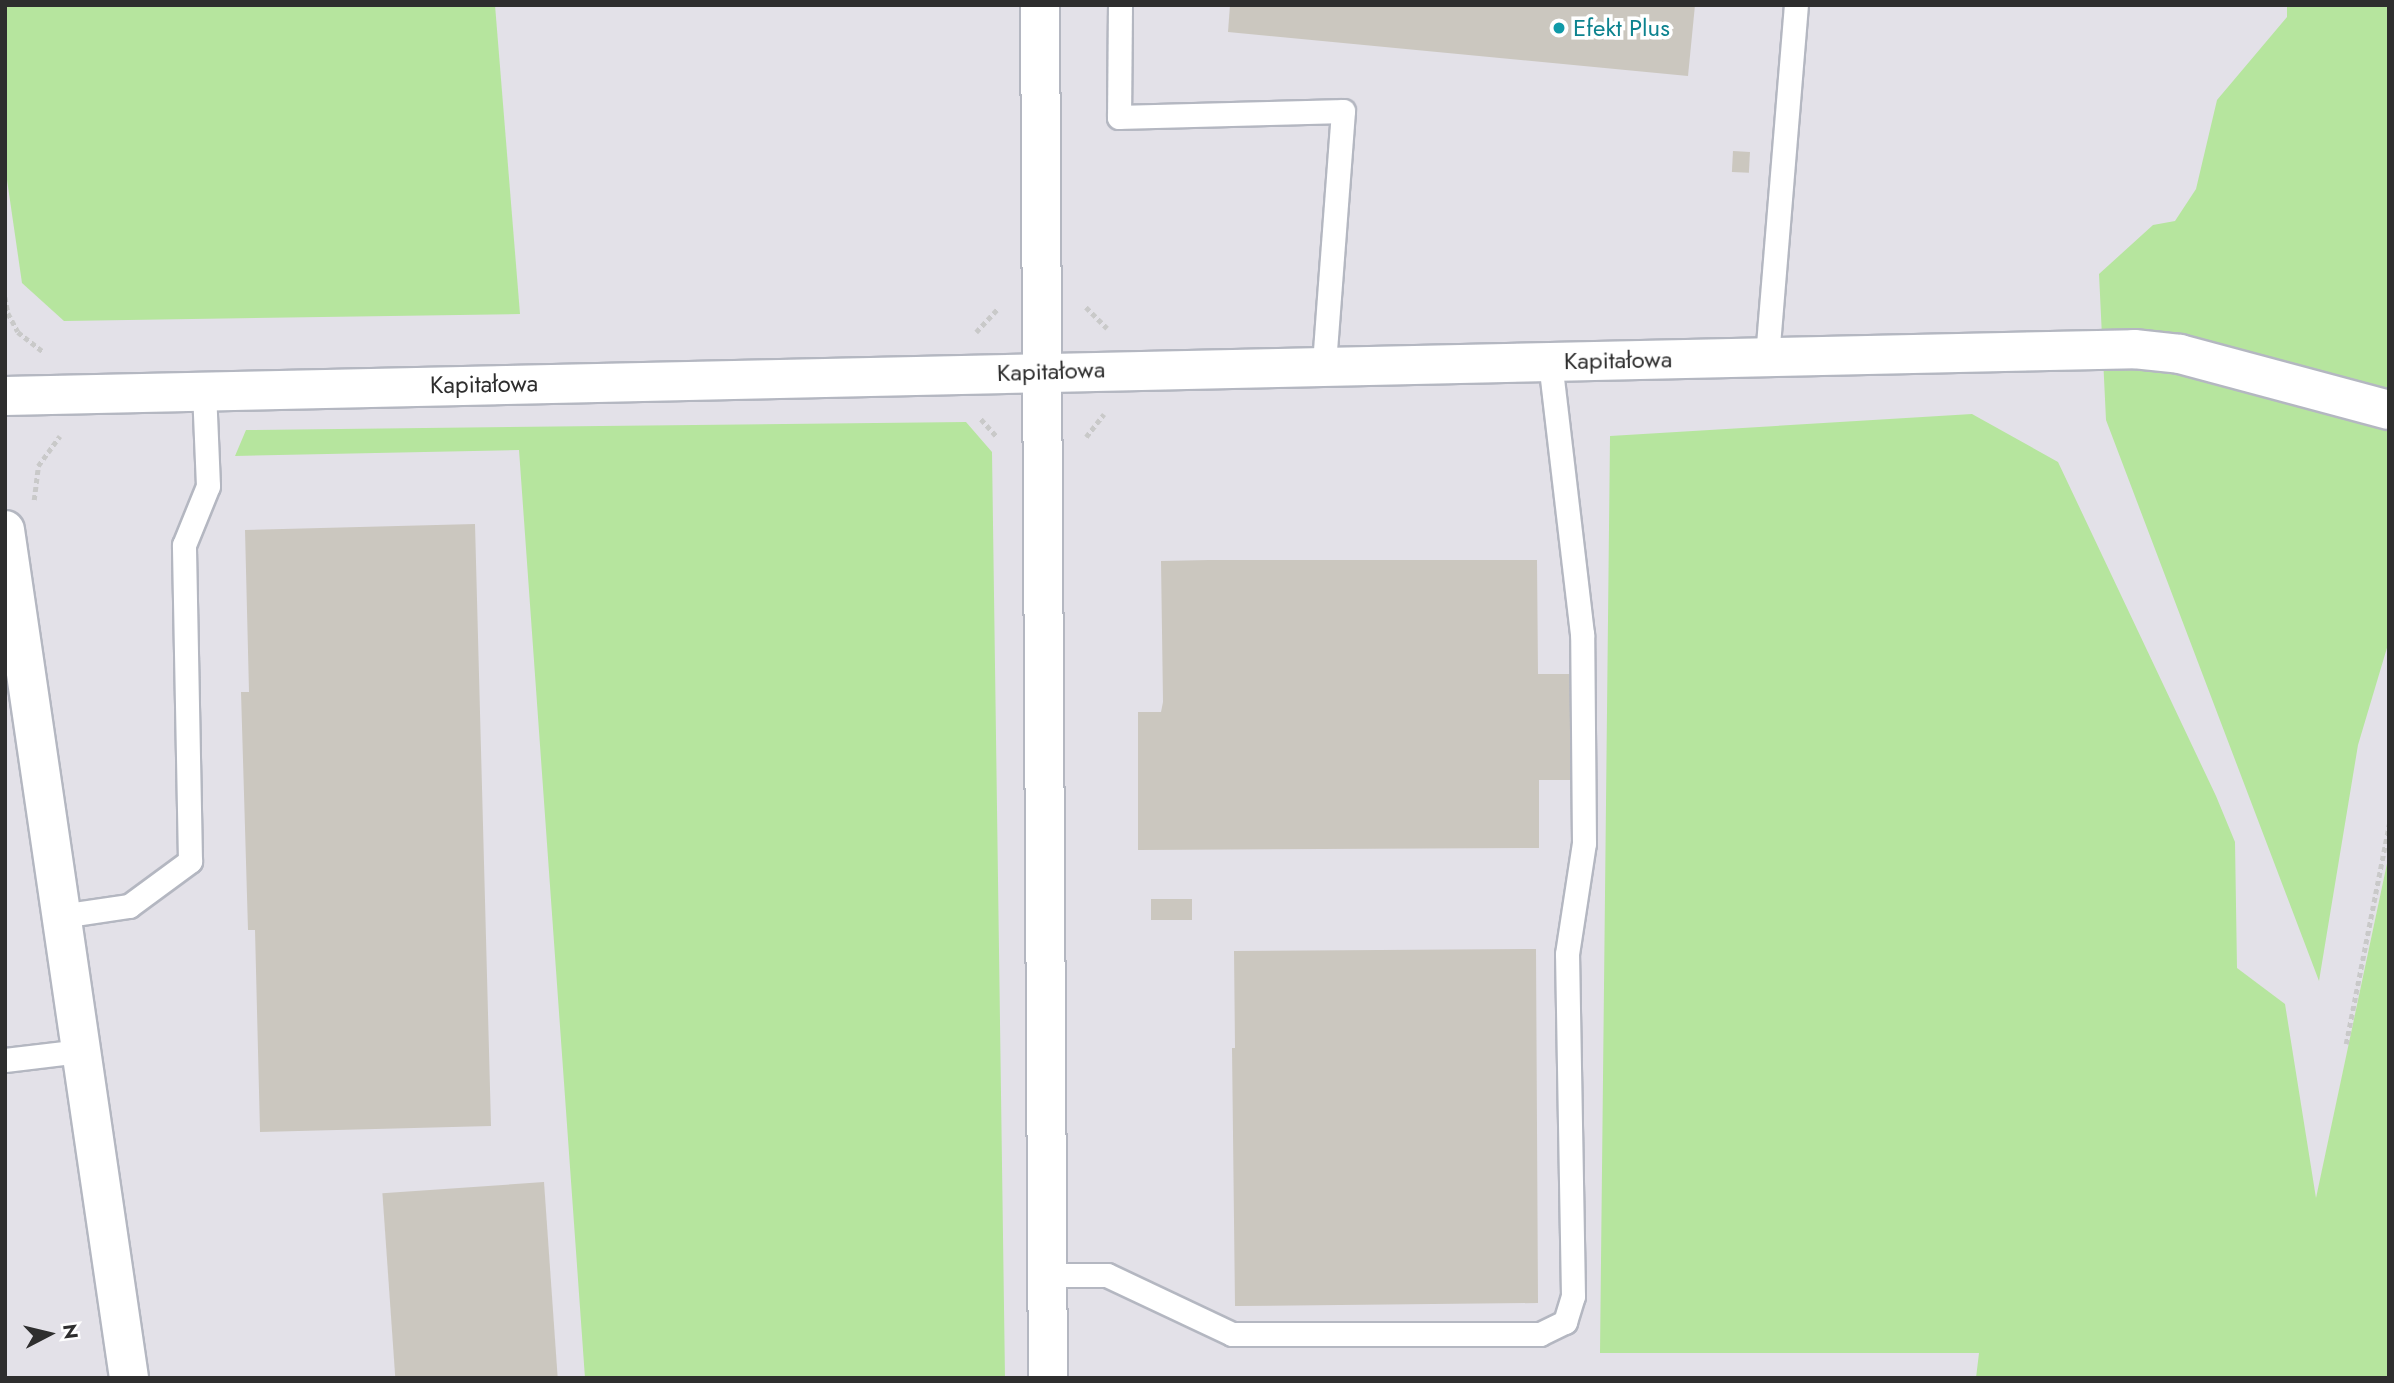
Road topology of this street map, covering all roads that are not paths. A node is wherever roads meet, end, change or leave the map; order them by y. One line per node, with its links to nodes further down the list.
1 (1040, 5): 7 (street)
2 (1120, 5): 6 (lane)
3 (1796, 5): 4 (lane)
4 (1767, 357): 5 (street, Kapitałowa); 10 (street, Kapitałowa)
5 (1550, 361): 6 (street, Kapitałowa); 15 (lane)
6 (1324, 365): 7 (street, Kapitałowa)
7 (1042, 371): 8 (street, Kapitałowa); 15 (street)
8 (204, 390): 9 (street, Kapitałowa); 12 (lane)
9 (5, 396)
10 (2389, 410)
11 (5, 530): 12 (street)
12 (61, 916): 13 (street)
13 (81, 1051): 14 (lane); 16 (street)
14 (5, 1060)
15 (1047, 1275): 17 (street)
16 (129, 1378)
17 (1048, 1378)

